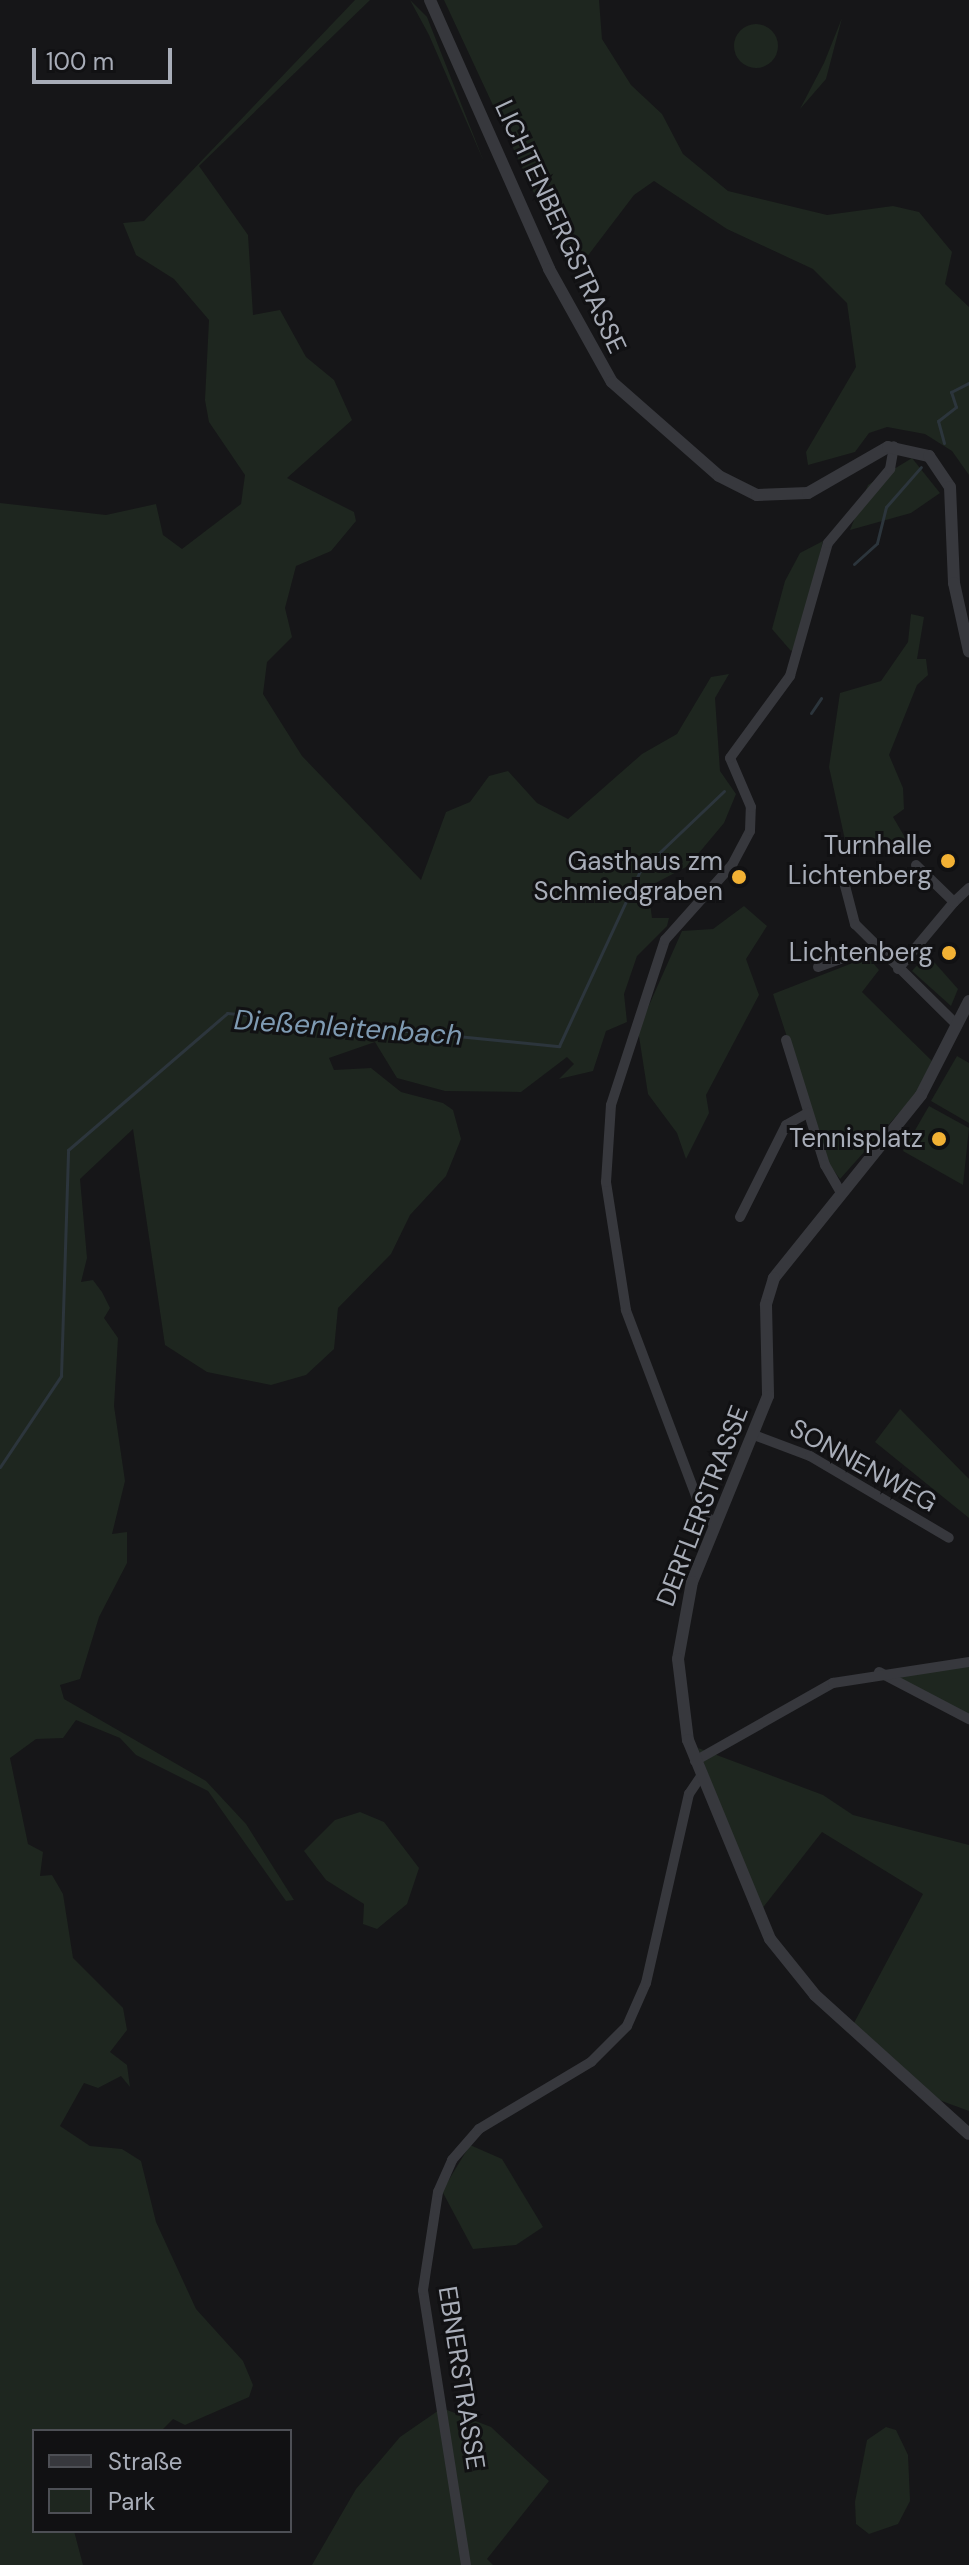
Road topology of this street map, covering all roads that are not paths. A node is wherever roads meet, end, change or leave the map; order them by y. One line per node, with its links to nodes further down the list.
1 (430, 0): 2 (street, LICHTENBERGSTRASSE)
2 (894, 446): 3 (street); 18 (street)
3 (969, 651)
4 (916, 865): 7 (street)
5 (843, 878): 8 (street)
6 (969, 888): 7 (street)
7 (954, 902): 10 (street)
8 (874, 947): 9 (street); 10 (street)
9 (818, 967)
10 (898, 969): 12 (street)
11 (969, 1001): 12 (street, DERFLERSTRASSE)
12 (957, 1025): 15 (street, DERFLERSTRASSE)
13 (786, 1040): 14 (street)
14 (808, 1113): 15 (street); 16 (street)
15 (840, 1191): 17 (street, DERFLERSTRASSE)
16 (740, 1217)
17 (754, 1435): 18 (street, DERFLERSTRASSE); 19 (street, SONNENWEG)
18 (715, 1526): 23 (street, DERFLERSTRASSE)
19 (949, 1538)
20 (969, 1662): 21 (street)
21 (879, 1672): 22 (street); 23 (street)
22 (969, 1719)
23 (695, 1761): 24 (street, DERFLERSTRASSE)
24 (701, 1776): 25 (street, DERFLERSTRASSE); 26 (street, EBNERSTRASSE)
25 (969, 2134)
26 (466, 2565)

